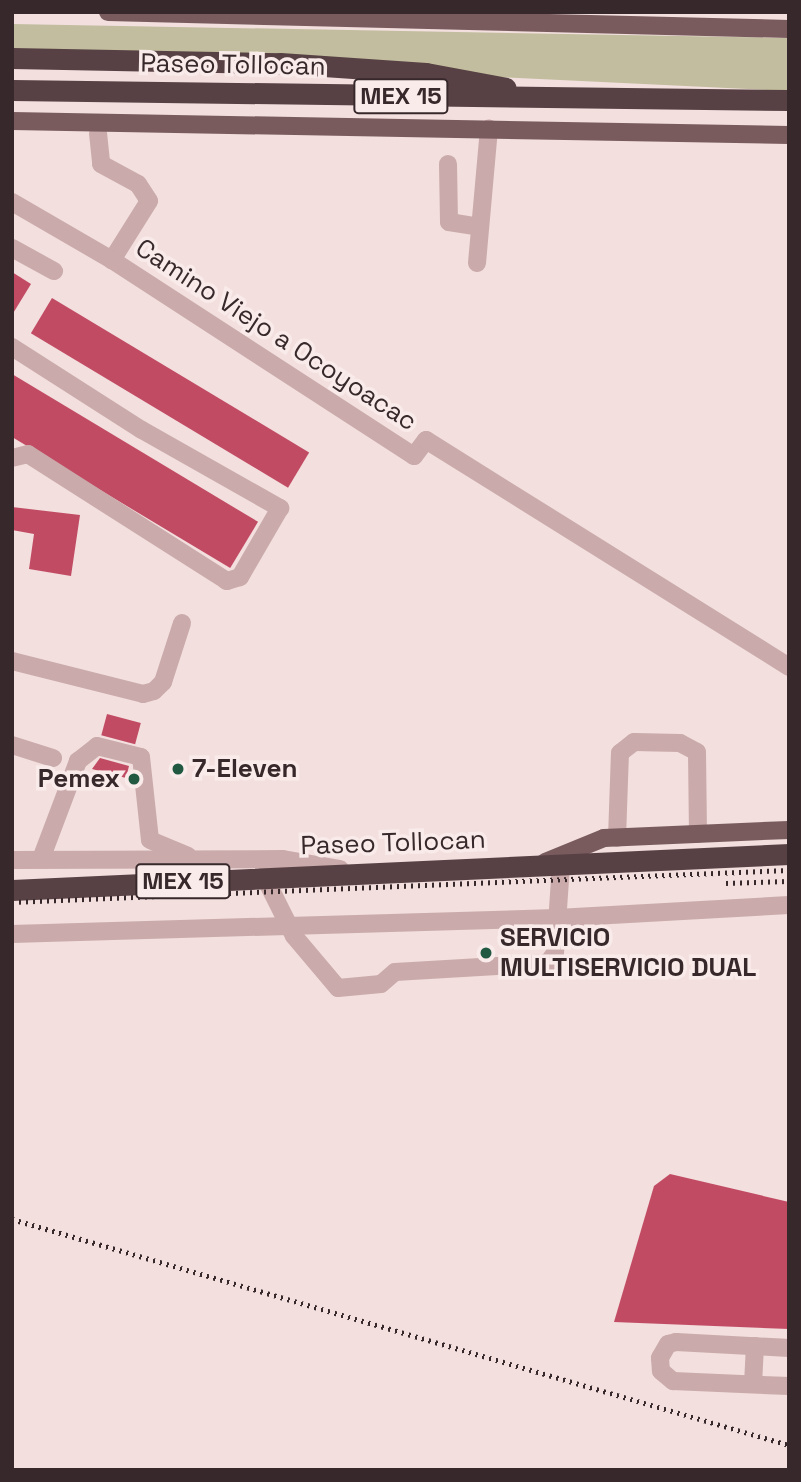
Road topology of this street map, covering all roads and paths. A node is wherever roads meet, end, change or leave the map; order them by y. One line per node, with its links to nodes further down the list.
1 (108, 12): 2 (main road)
2 (789, 29)
3 (12, 58): 5 (highway)
4 (12, 90): 5 (highway, Paseo Tollocan / MEX 15)
5 (556, 97): 6 (highway, Paseo Tollocan / MEX 15)
6 (789, 100)
7 (12, 121): 8 (main road)
8 (489, 129): 10 (main road); 13 (street)
9 (98, 134): 15 (street)
10 (789, 135)
11 (448, 164): 13 (street)
12 (12, 202): 15 (street, Camino Viejo a Ocoyoacac)
13 (480, 227): 16 (street)
14 (12, 248): 17 (street)
15 (112, 260): 22 (street, Camino Viejo a Ocoyoacac)
16 (477, 263)
17 (54, 271)
18 (12, 347): 19 (street)
19 (12, 458)
20 (182, 623): 21 (street)
21 (12, 662)
22 (789, 667)
23 (12, 745): 24 (street)
24 (53, 758)
25 (789, 830): 26 (main road)
26 (698, 834): 27 (main road); 27 (street)
27 (617, 838): 33 (main road)
28 (784, 853): 32 (highway, Paseo Tollocan / MEX 15)
29 (41, 859): 30 (street); 31 (street); 31 (street)
30 (12, 860)
31 (209, 861): 34 (street)
32 (561, 864): 33 (highway, Paseo Tollocan / MEX 15); 38 (street)
33 (538, 865): 34 (highway, Paseo Tollocan / MEX 15)
34 (354, 872): 35 (highway, Paseo Tollocan / MEX 15)
35 (264, 876): 36 (highway, Paseo Tollocan / MEX 15); 39 (street)
36 (12, 890)
37 (789, 905): 38 (street)
38 (557, 918): 39 (street); 39 (street)
39 (290, 926): 40 (street)
40 (12, 934)
41 (755, 1346): 42 (street); 43 (street); 43 (street)
42 (789, 1348)
43 (753, 1384): 44 (street)
44 (789, 1386)

